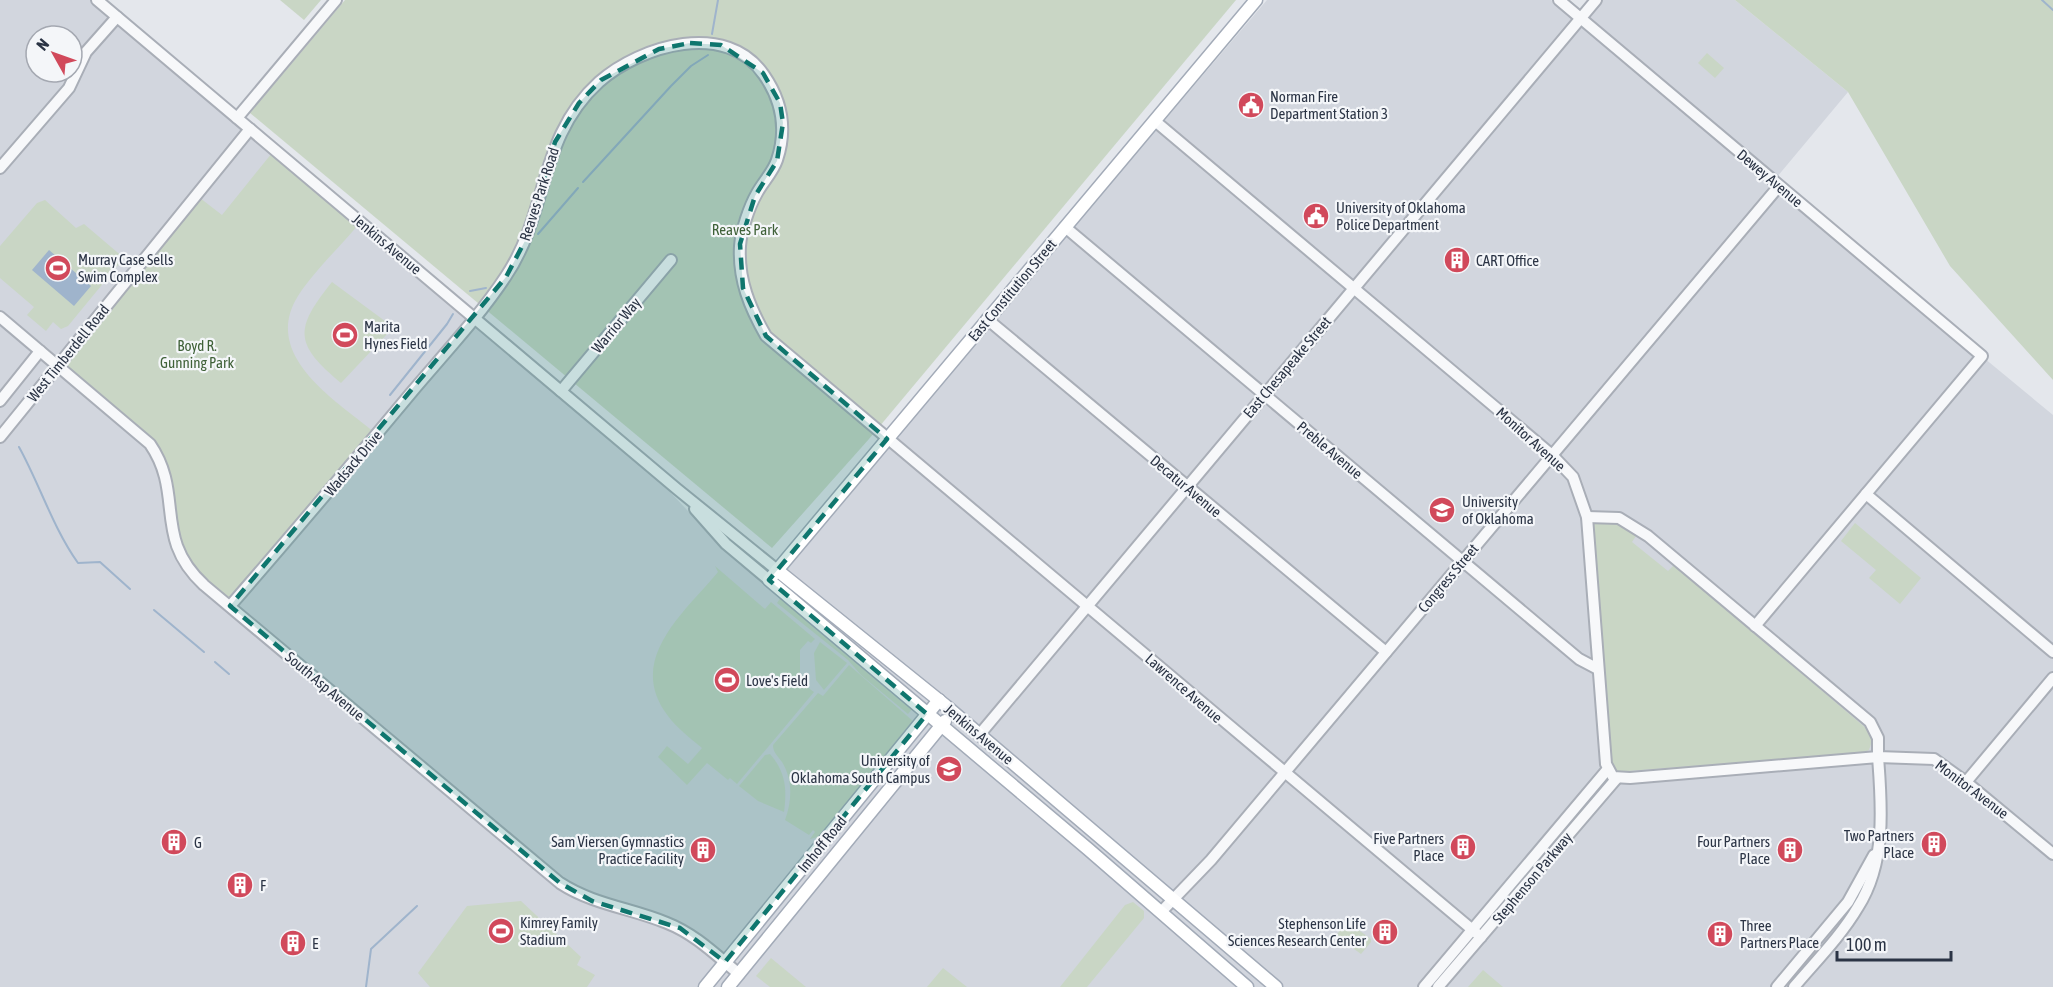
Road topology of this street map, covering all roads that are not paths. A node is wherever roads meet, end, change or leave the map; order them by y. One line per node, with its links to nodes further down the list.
1 (97, 0): 6 (street, Jenkins Avenue)
2 (336, 0): 8 (street)
3 (1256, 0): 9 (main road, East Constitution Street)
4 (1559, 0): 7 (street, Dewey Avenue)
5 (1596, 0): 7 (street, East Chesapeake Street)
6 (117, 17): 8 (street, Jenkins Avenue); 11 (street)
7 (1581, 18): 12 (street, Dewey Avenue); 15 (street, East Chesapeake Street)
8 (237, 118): 10 (street, Jenkins Avenue)
9 (1155, 120): 13 (main road, East Constitution Street); 15 (street, Monitor Avenue)
10 (250, 129): 16 (street, Jenkins Avenue); 20 (street, West Timberdell Road)
11 (0, 168)
12 (1779, 186): 26 (street, Congress Street); 29 (street, Dewey Avenue)
13 (1065, 227): 18 (main road, East Constitution Street); 22 (street, Preble Avenue)
14 (670, 260): 21 (street, Warrior Way)
15 (1353, 288): 22 (street, East Chesapeake Street); 26 (street, Monitor Avenue)
16 (474, 317): 21 (street, Jenkins Avenue); 25 (street, Reaves Park Road); 35 (street, Wadsack Drive)
17 (0, 318): 19 (street, South Asp Avenue)
18 (987, 319): 25 (main road, East Constitution Street); 27 (street, Decatur Avenue)
19 (40, 351): 20 (street, South Asp Avenue); 23 (street)
20 (57, 365): 24 (street, West Timberdell Road); 35 (street, South Asp Avenue)
21 (561, 391): 28 (street, Jenkins Avenue)
22 (1264, 394): 27 (street, East Chesapeake Street); 31 (street, Preble Avenue)
23 (0, 401)
24 (0, 437)
25 (887, 439): 32 (main road, East Constitution Street); 34 (street, Lawrence Avenue)
26 (1552, 455): 30 (street, Monitor Avenue); 31 (street, Congress Street)
27 (1186, 486): 34 (street, East Chesapeake Street); 37 (street, Decatur Avenue)
28 (677, 489): 32 (street, Jenkins Avenue); 33 (street, Jenkins Avenue)
29 (1866, 494): 36 (street); 38 (street)
30 (1587, 517): 36 (street); 39 (street)
31 (1461, 561): 37 (street, Congress Street); 39 (street, Preble Avenue)
32 (777, 570): 33 (main road, East Constitution Street); 41 (main road, Jenkins Avenue)
33 (769, 580): 43 (main road, Jenkins Avenue)
34 (1087, 605): 45 (street, East Chesapeake Street); 48 (street, Lawrence Avenue)
35 (230, 606): 61 (street, South Asp Avenue)
36 (1755, 626): 46 (street)
37 (1386, 652): 48 (street, Congress Street)
38 (2053, 652)
39 (1598, 669): 47 (street)
40 (2053, 678): 50 (street)
41 (939, 700): 42 (main road, Jenkins Avenue); 43 (main road, Imhoff Road)
42 (952, 711): 44 (main road, Imhoff Road); 45 (main road, Jenkins Avenue)
43 (927, 714): 44 (main road, Jenkins Avenue); 61 (main road, Imhoff Road)
44 (941, 726): 52 (main road, Jenkins Avenue); 62 (main road, Imhoff Road)
45 (980, 734): 51 (main road, Jenkins Avenue)
46 (1878, 757): 49 (street, Monitor Avenue); 50 (street, Monitor Avenue); 55 (street)
47 (1607, 770): 49 (street); 59 (street, Stephenson Parkway)
48 (1284, 774): 57 (street, Congress Street); 59 (street, Lawrence Avenue)
49 (1617, 778): 60 (street, Stephenson Parkway)
50 (1966, 782): 56 (street, Monitor Avenue)
51 (1050, 794): 52 (main road); 53 (main road, Jenkins Avenue)
52 (1038, 807): 54 (main road, Jenkins Avenue)
53 (1100, 835): 54 (main road); 57 (main road, Jenkins Avenue)
54 (1088, 849): 58 (main road, Jenkins Avenue)
55 (1876, 851): 69 (street); 70 (street)
56 (2053, 854)
57 (1173, 898): 58 (street, Congress Street); 66 (main road, Jenkins Avenue)
58 (1161, 912): 65 (main road, Jenkins Avenue)
59 (1472, 930): 60 (street, Lawrence Avenue); 67 (street, Stephenson Parkway)
60 (1481, 938): 68 (street, Stephenson Parkway)
61 (725, 962): 62 (street, South Asp Avenue); 63 (main road, Imhoff Road)
62 (739, 974): 64 (main road, Imhoff Road)
63 (705, 987)
64 (728, 987)
65 (1247, 987)
66 (1276, 987)
67 (1424, 987)
68 (1438, 987)
69 (1777, 987)
70 (1794, 987)

